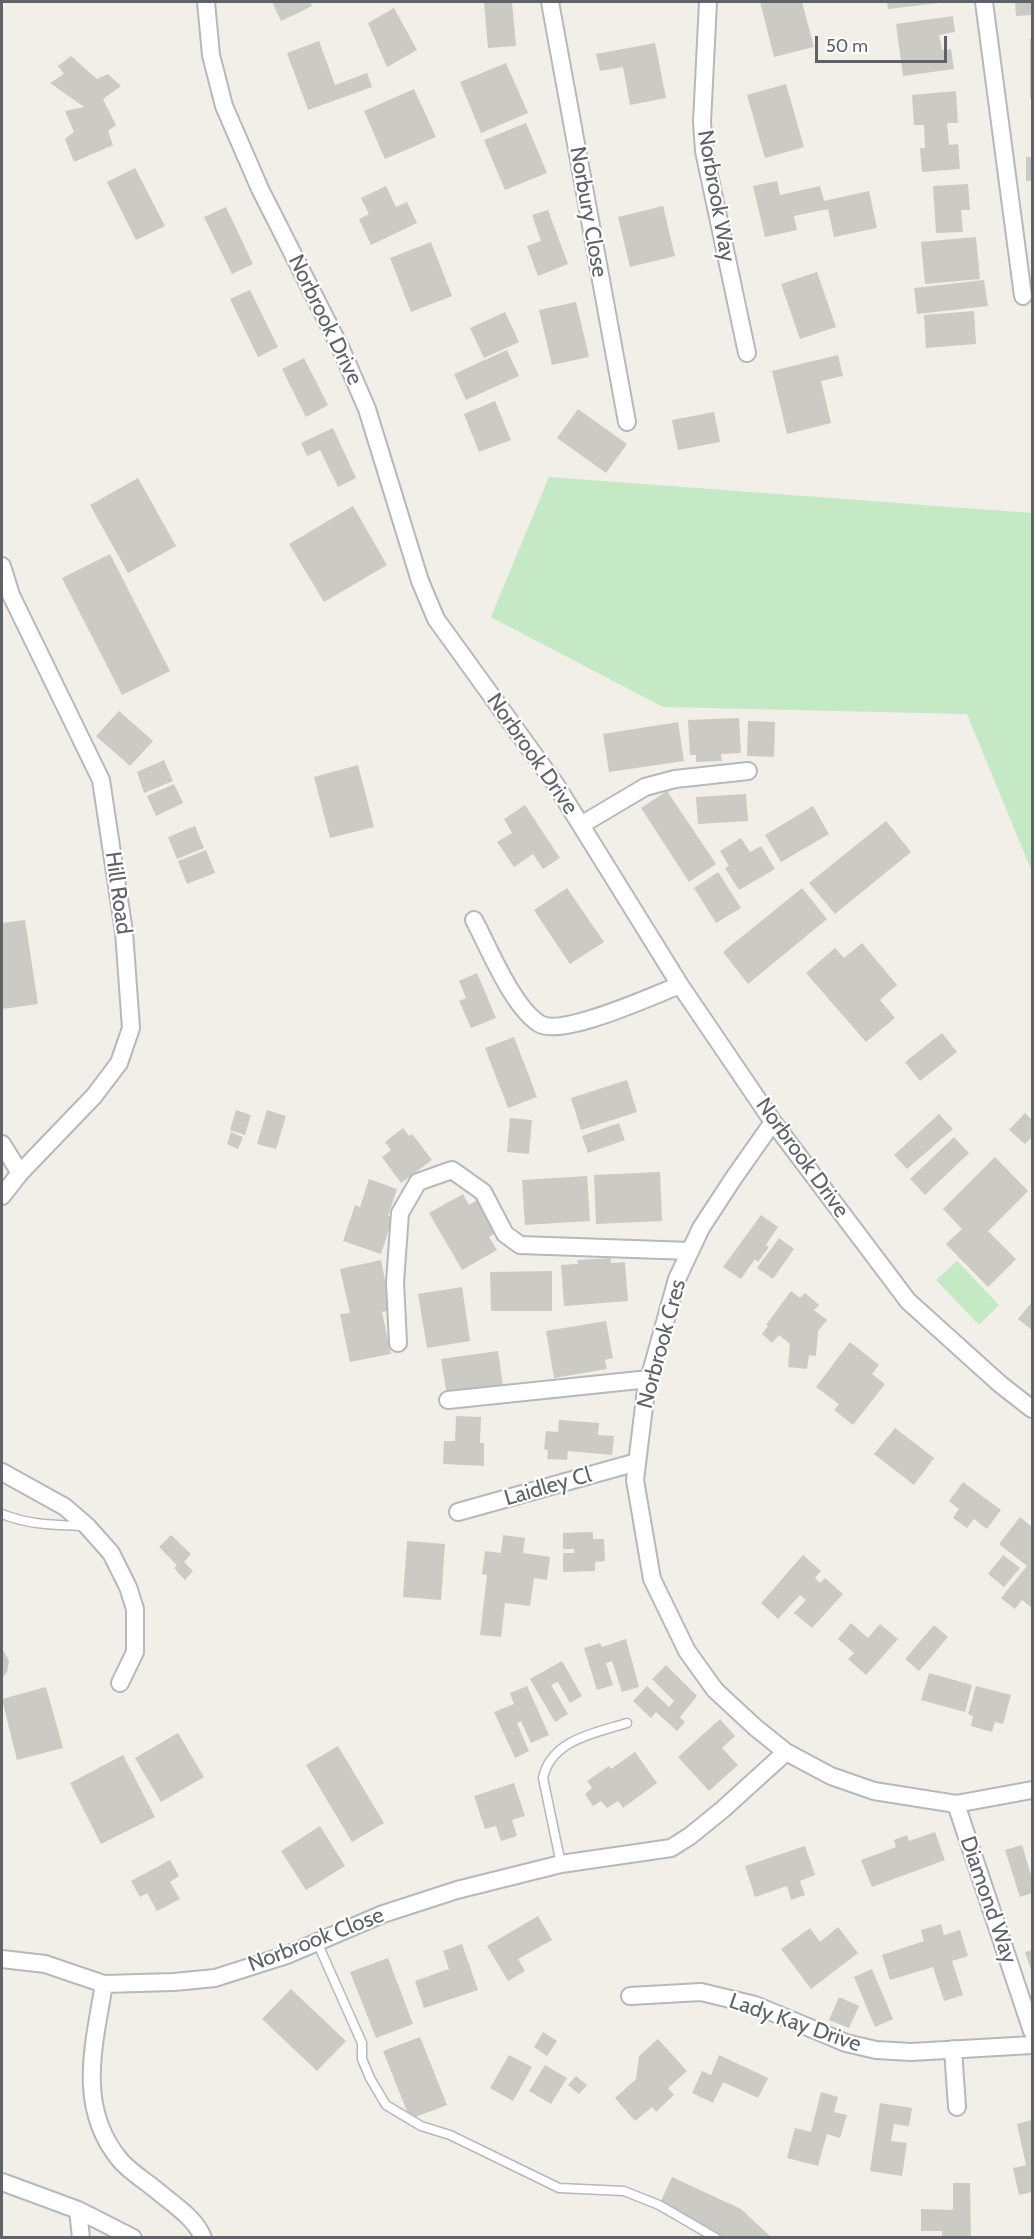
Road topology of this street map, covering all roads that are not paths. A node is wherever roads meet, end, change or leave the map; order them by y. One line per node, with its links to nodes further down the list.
1 (206, 2): 10 (street, Norbrook Drive)
2 (550, 2): 7 (street, Norbury Close)
3 (708, 2): 6 (street, Norbrook Way)
4 (984, 2): 5 (street)
5 (1023, 296)
6 (747, 353)
7 (627, 422)
8 (2, 566): 15 (street, Hill Road)
9 (748, 771): 10 (street)
10 (581, 825): 12 (street, Norbrook Drive)
11 (474, 920): 12 (street)
12 (680, 984): 13 (street, Norbrook Drive)
13 (773, 1122): 17 (street, Norbrook Cres); 21 (street, Norbrook Drive)
14 (2, 1144): 15 (street)
15 (20, 1173): 16 (street, Hill Road)
16 (2, 1196)
17 (690, 1251): 18 (street); 19 (street, Norbrook Cres)
18 (398, 1343)
19 (649, 1379): 20 (street); 22 (street, Norbrook Cres)
20 (447, 1401)
21 (1032, 1409)
22 (638, 1462): 24 (street, Laidley Cl); 29 (street, Norbrook Cres)
23 (2, 1472): 26 (street)
24 (458, 1512)
25 (2, 1514): 26 (lane)
26 (87, 1526): 27 (street)
27 (120, 1683)
28 (627, 1723): 32 (lane)
29 (786, 1752): 31 (street, Norbrook Cres); 32 (street, Norbrook Close)
30 (1032, 1790): 31 (street, Norbrook Cres)
31 (956, 1804): 37 (street, Diamond Way)
32 (561, 1864): 33 (street, Norbrook Close)
33 (317, 1942): 35 (street, Norbrook Close); 46 (lane)
34 (2, 1959): 35 (street, Norbrook Close)
35 (104, 1984): 45 (street)
36 (630, 1996): 39 (street, Lady Kay Drive)
37 (1032, 2031)
38 (1032, 2046): 39 (street, Lady Kay Drive)
39 (953, 2049): 40 (street)
40 (957, 2107)
41 (2, 2181): 42 (street)
42 (78, 2210): 43 (street); 44 (street)
43 (81, 2238)
44 (133, 2238)
45 (203, 2238)
46 (716, 2238)

